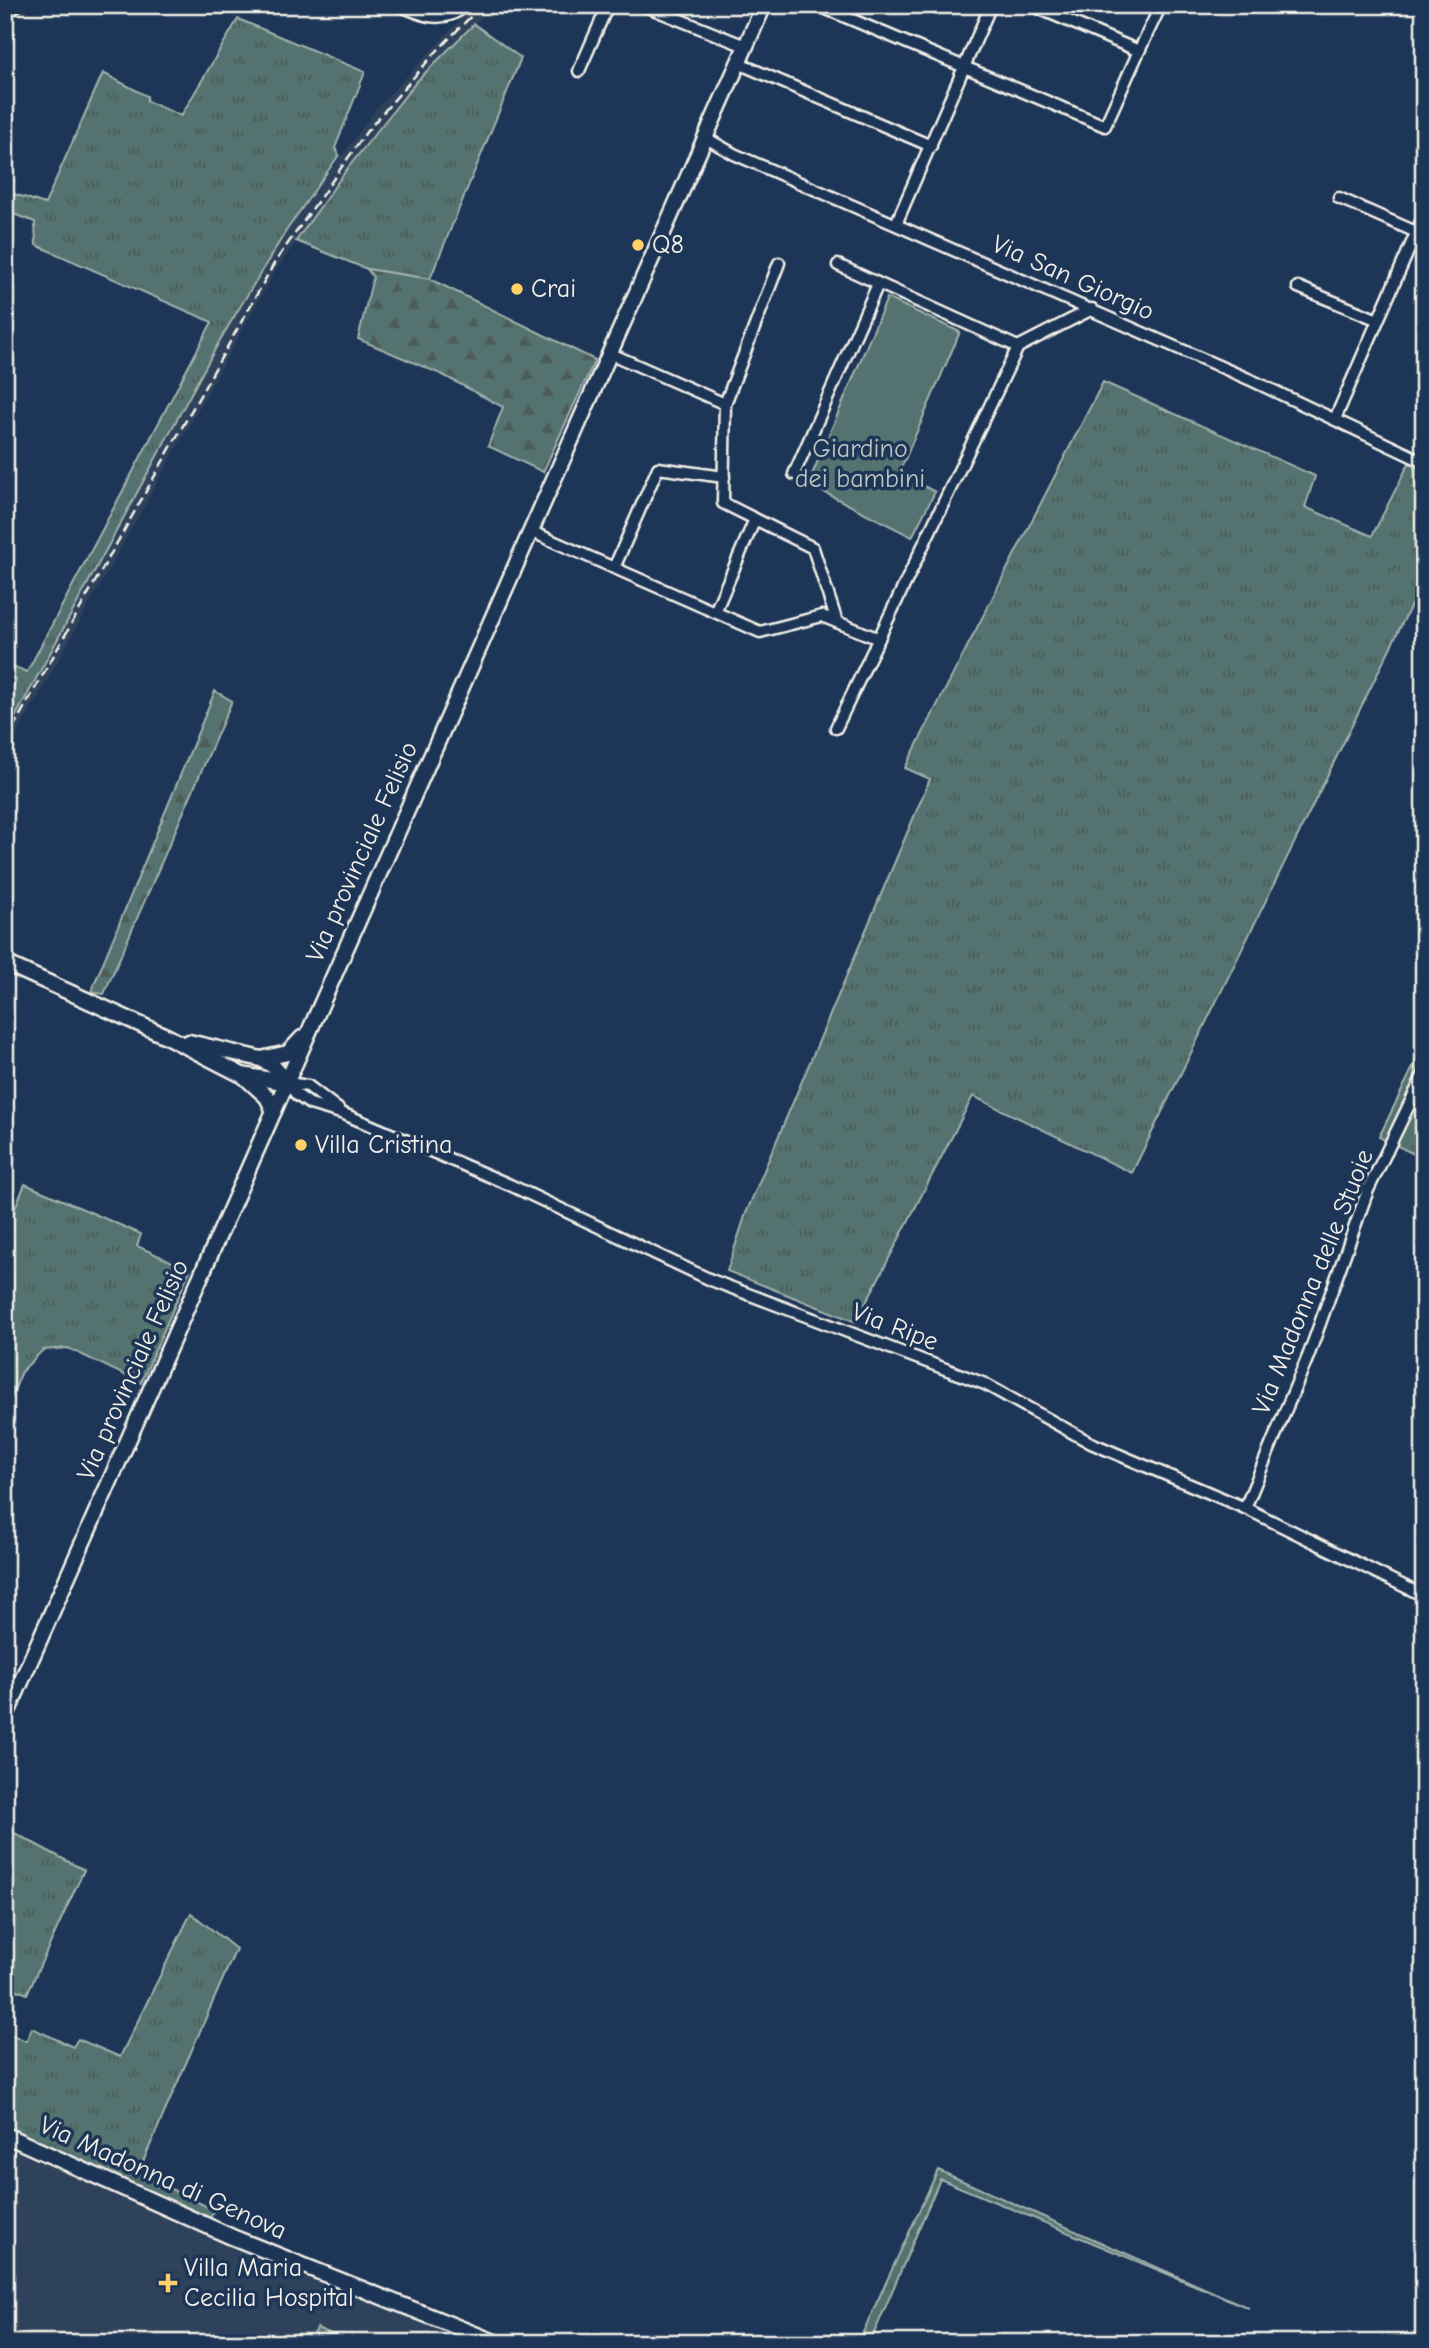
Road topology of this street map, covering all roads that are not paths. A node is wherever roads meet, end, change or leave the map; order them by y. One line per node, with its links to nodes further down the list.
1 (18, 5): 11 (street)
2 (399, 5): 3 (street)
3 (466, 5)
4 (608, 5): 16 (street)
5 (643, 5): 12 (street)
6 (764, 5): 12 (main road, Via provinciale Felisio)
7 (817, 5): 15 (street)
8 (991, 5): 15 (street)
9 (1031, 5): 13 (street)
10 (1161, 5): 13 (street)
11 (5, 12)
12 (745, 46): 14 (main road, Via provinciale Felisio)
13 (1139, 51): 15 (street)
14 (737, 62): 17 (main road, Via provinciale Felisio); 18 (street)
15 (965, 68): 18 (street)
16 (579, 71)
17 (704, 138): 21 (street, Via San Giorgio); 30 (main road, Via provinciale Felisio)
18 (931, 146): 21 (street)
19 (1339, 198): 22 (street)
20 (1424, 215): 22 (street)
21 (896, 224): 27 (street, Via San Giorgio)
22 (1416, 232): 28 (street)
23 (779, 263): 31 (street)
24 (838, 265): 25 (street)
25 (878, 284): 29 (street); 34 (street)
26 (1298, 287): 28 (street)
27 (1092, 309): 29 (street); 32 (street, Via San Giorgio)
28 (1378, 320): 32 (street)
29 (1018, 347): 41 (street)
30 (609, 353): 31 (street); 37 (main road, Via provinciale Felisio)
31 (726, 404): 35 (street)
32 (1335, 419): 33 (street, Via San Giorgio)
33 (1424, 462)
34 (794, 474)
35 (724, 477): 36 (street); 38 (street)
36 (755, 519): 39 (street); 40 (street)
37 (530, 531): 38 (street); 44 (main road, Via provinciale Felisio)
38 (614, 568): 39 (street)
39 (715, 612): 40 (street)
40 (837, 622): 41 (street)
41 (879, 639): 42 (street)
42 (836, 728)
43 (5, 963): 45 (main road)
44 (319, 1010): 46 (main road); 49 (main road, Via provinciale Felisio)
45 (168, 1037): 46 (main road); 48 (main road)
46 (261, 1059): 49 (main road)
47 (1424, 1074): 51 (street, Via Madonna delle Stuoie)
48 (242, 1075): 49 (main road); 50 (main road)
49 (288, 1083): 50 (main road, Via provinciale Felisio); 51 (street, Via Ripe)
50 (274, 1111): 53 (main road, Via provinciale Felisio)
51 (1245, 1508): 52 (street, Via Ripe)
52 (1424, 1596)
53 (5, 1718)
54 (5, 2135): 55 (main road, Via Madonna di Genova)
55 (497, 2343)

